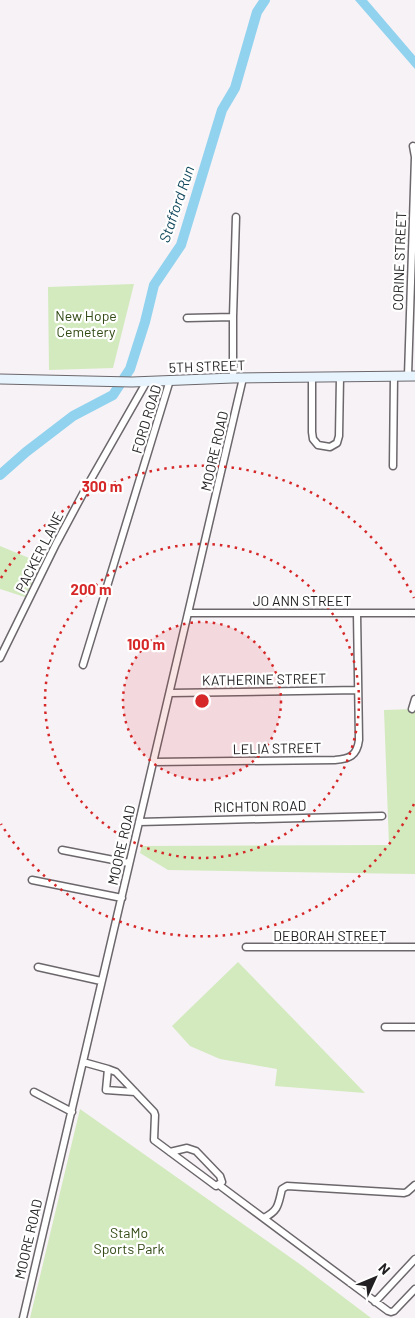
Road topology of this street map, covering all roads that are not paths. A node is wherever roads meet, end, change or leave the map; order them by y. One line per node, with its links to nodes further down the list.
1 (413, 146): 2 (street, CORINE STREET)
2 (414, 194): 4 (street, CORINE STREET)
3 (236, 217): 5 (street)
4 (413, 253): 8 (street, CORINE STREET)
5 (233, 317): 6 (street); 10 (street)
6 (188, 318)
7 (394, 376): 8 (main road, 5TH STREET); 9 (main road, 5TH STREET); 16 (street)
8 (412, 376)
9 (340, 377): 12 (main road, 5TH STREET); 12 (street)
10 (233, 378): 11 (main road, 5TH STREET); 14 (main road, 5TH STREET)
11 (243, 378): 12 (main road, 5TH STREET); 17 (street, MOORE ROAD)
12 (312, 378)
13 (0, 379): 15 (main road, 5TH STREET)
14 (170, 380): 15 (main road, 5TH STREET); 21 (street, FORD ROAD)
15 (147, 381): 20 (street, PACKER LANE)
16 (393, 466)
17 (188, 613): 18 (street, JO ANN STREET); 23 (street, MOORE ROAD)
18 (357, 613): 19 (street, JO ANN STREET); 22 (street, LELIA STREET)
19 (415, 613)
20 (0, 658)
21 (83, 665)
22 (358, 690): 23 (street, KATHERINE STREET); 26 (street, LELIA STREET)
23 (170, 693): 26 (street, MOORE ROAD)
24 (415, 699): 25 (street)
25 (412, 709)
26 (153, 762): 28 (street, MOORE ROAD)
27 (382, 816): 28 (street, RICHTON ROAD)
28 (139, 822): 30 (street, MOORE ROAD)
29 (62, 850): 30 (street)
30 (129, 862): 32 (street, MOORE ROAD)
31 (32, 880): 32 (street)
32 (122, 898): 36 (street, MOORE ROAD)
33 (246, 947): 34 (street, DEBORAH STREET)
34 (415, 947)
35 (38, 967): 36 (street)
36 (101, 981): 39 (street, MOORE ROAD)
37 (385, 1026): 38 (street)
38 (415, 1026)
39 (83, 1062): 40 (street); 43 (street, MOORE ROAD)
40 (108, 1069): 42 (street); 42 (street)
41 (34, 1092): 43 (street)
42 (135, 1092): 44 (street)
43 (72, 1112): 51 (street, MOORE ROAD)
44 (170, 1152): 46 (street); 46 (street)
45 (415, 1184): 47 (street)
46 (219, 1185): 47 (street)
47 (264, 1218): 50 (street)
48 (415, 1259): 50 (street)
49 (415, 1289): 50 (street)
50 (375, 1302)
51 (23, 1318)

